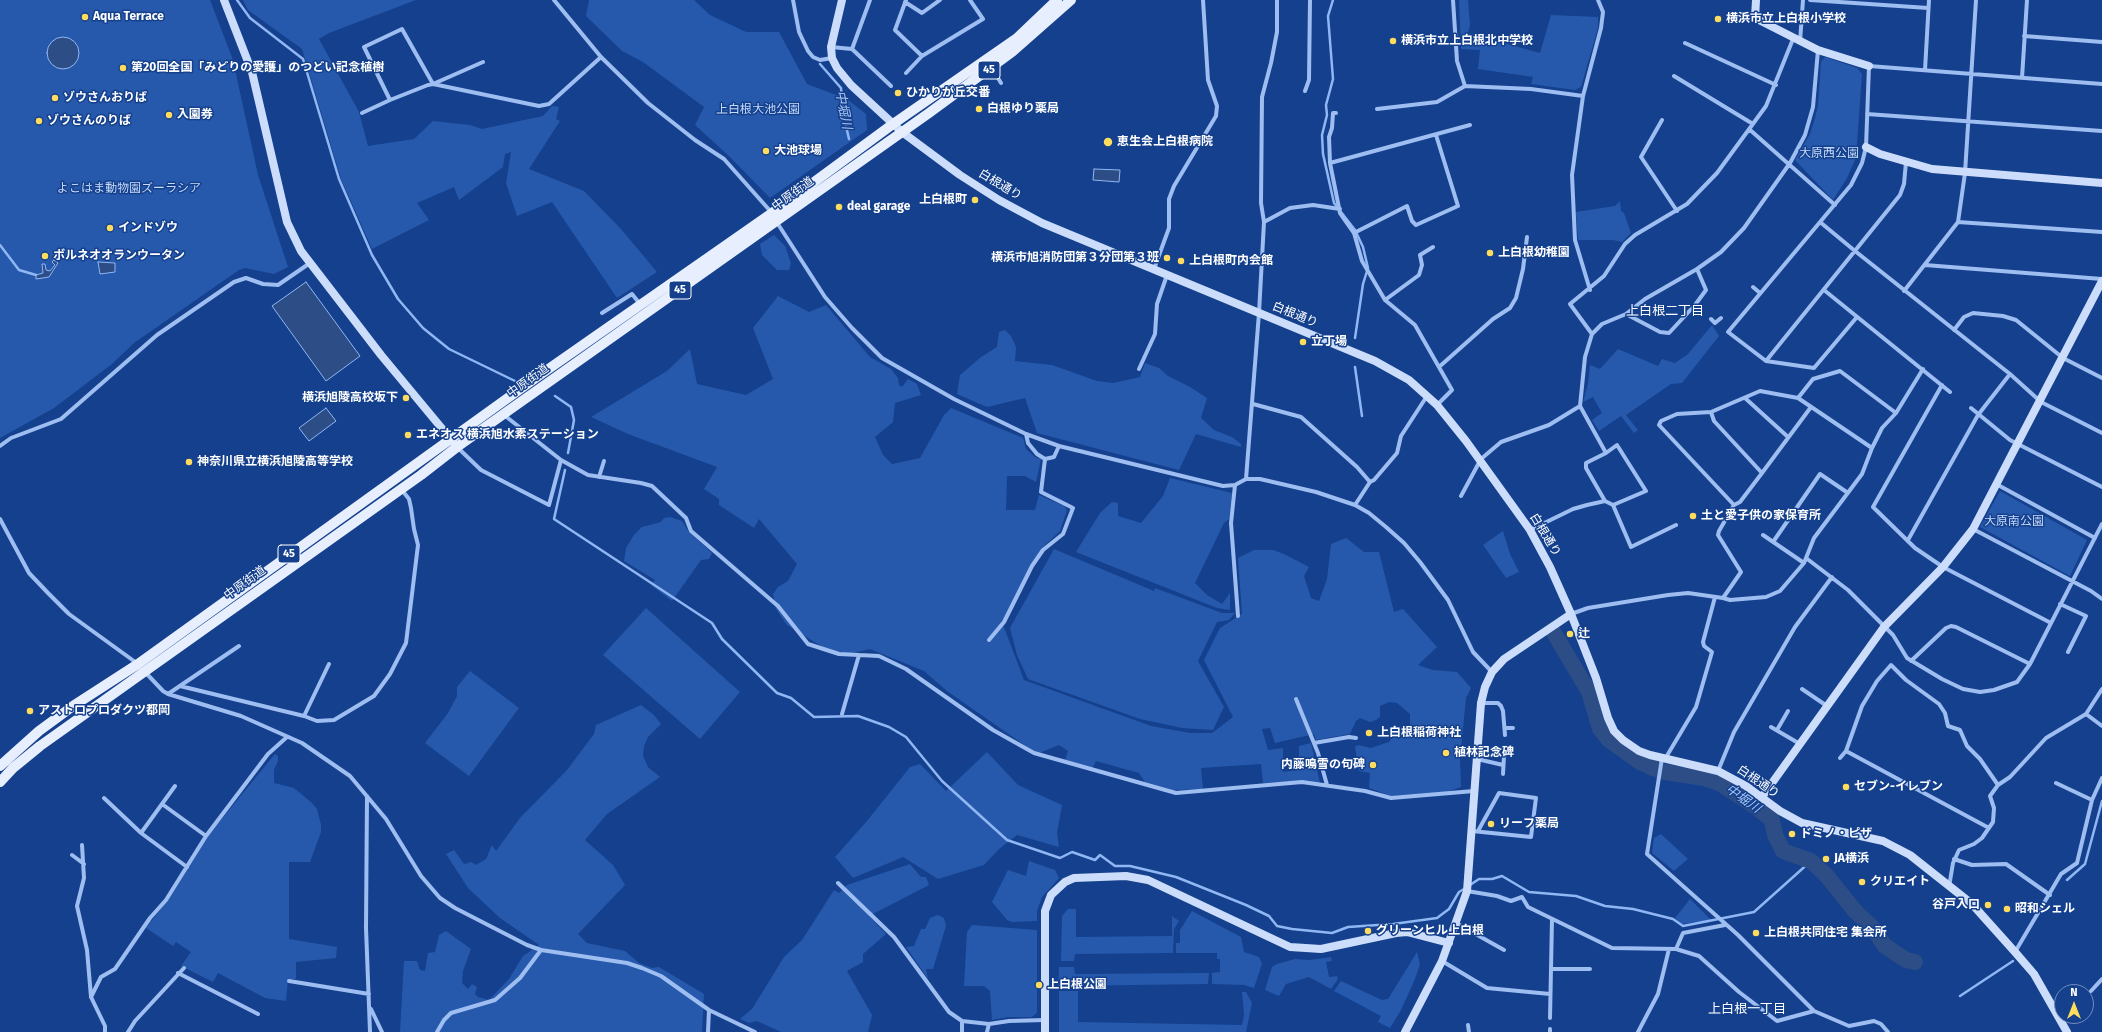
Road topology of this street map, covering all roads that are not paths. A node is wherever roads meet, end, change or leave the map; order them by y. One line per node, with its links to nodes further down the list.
1 (224, 0): 81 (street)
2 (554, 0): 31 (street)
3 (793, 0): 32 (street)
4 (842, 0): 27 (street)
5 (870, 0): 28 (street)
6 (940, 0): 21 (street)
7 (970, 0): 30 (street)
8 (1057, 0): 56 (main road, 中原街道 / 45)
9 (1071, 0): 35 (main road, 中原街道 / 45)
10 (1204, 0): 84 (street)
11 (1277, 0): 73 (street)
12 (1310, 0): 47 (street)
13 (1453, 0): 46 (street)
14 (1598, 0): 48 (street)
15 (1756, 0): 24 (street)
16 (1804, 0): 24 (street)
17 (1810, 0): 22 (street)
18 (1929, 0): 22 (street)
19 (1976, 0): 38 (street)
20 (2027, 0): 23 (street)
21 (906, 1): 30 (street)
22 (1928, 8): 36 (street)
23 (2024, 36): 25 (street); 40 (street)
24 (1797, 41): 29 (street); 44 (street)
25 (2102, 42)
26 (1685, 43): 44 (street)
27 (832, 47): 28 (street); 32 (street)
28 (852, 49): 45 (street)
29 (1818, 50): 34 (street); 66 (street)
30 (922, 56): 37 (street)
31 (601, 57): 42 (street); 72 (street)
32 (832, 58): 56 (street, 白根通り)
33 (483, 62): 42 (street)
34 (1869, 66): 36 (street); 53 (street)
35 (992, 67): 41 (street); 60 (main road, 中原街道 / 45)
36 (1925, 70): 38 (street)
37 (906, 73)
38 (1972, 74): 40 (street); 55 (street)
39 (1674, 76): 57 (street)
40 (2022, 78): 43 (street)
41 (1001, 83)
42 (433, 84): 49 (street); 49 (street)
43 (2102, 84)
44 (1776, 85): 57 (street)
45 (891, 86)
46 (1465, 86): 48 (street); 50 (street)
47 (1305, 91)
48 (1583, 96): 88 (street)
49 (390, 100): 51 (street)
50 (1377, 109)
51 (362, 113)
52 (1336, 113): 65 (street)
53 (1867, 114): 55 (street); 63 (street)
54 (1662, 120): 71 (street)
55 (1968, 122): 61 (street); 67 (street)
56 (893, 124): 60 (street, 白根通り); 72 (main road, 中原街道 / 45)
57 (1753, 124): 59 (street)
58 (1470, 125): 62 (street)
59 (1749, 129): 66 (street); 71 (street)
60 (902, 132): 72 (main road, 中原街道 / 45); 84 (street, 白根通り)
61 (2102, 132)
62 (1436, 135): 65 (street); 77 (street)
63 (1866, 148): 64 (street); 69 (street)
64 (1906, 162): 67 (street); 80 (street)
65 (1330, 163): 70 (street)
66 (1790, 163): 69 (street); 83 (street)
67 (1965, 173): 68 (street); 75 (street)
68 (2102, 183)
69 (1835, 205): 74 (street)
70 (1340, 209): 73 (street); 77 (street)
71 (1677, 211): 88 (street)
72 (774, 218): 93 (main road, 中原街道 / 45); 124 (main road, 中原街道 / 45); 127 (street)
73 (1264, 222): 96 (street)
74 (1820, 222): 80 (street); 91 (street)
75 (1958, 222): 76 (street); 82 (street)
76 (2102, 232)
77 (1354, 233): 92 (street)
78 (1527, 237): 106 (street)
79 (1433, 247): 92 (street)
80 (1855, 252): 89 (street); 90 (street)
81 (310, 263): 129 (street); 131 (street)
82 (1926, 265): 86 (street); 90 (street)
83 (1697, 269): 94 (street); 98 (street)
84 (1154, 270): 85 (street, 白根通り)
85 (1167, 275): 96 (street, 白根通り); 107 (street)
86 (2102, 280): 104 (street)
87 (1753, 287): 91 (street)
88 (1590, 290): 103 (street)
89 (1824, 290): 99 (street); 105 (street)
90 (1904, 290): 102 (street)
91 (1760, 293): 105 (street)
92 (1385, 300): 106 (street)
93 (640, 305): 97 (street); 129 (main road, 中原街道 / 45)
94 (1695, 305): 95 (street); 98 (street)
95 (1700, 310)
96 (1259, 313): 113 (street, 白根通り); 117 (street)
97 (602, 314)
98 (1626, 314): 103 (street)
99 (1857, 317): 105 (street); 108 (street)
100 (1721, 318): 101 (street)
101 (1711, 319)
102 (1954, 330): 104 (street); 109 (street)
103 (1592, 334): 119 (street)
104 (2063, 358): 110 (street); 116 (street)
105 (1766, 361)
106 (1439, 367): 118 (street)
107 (1139, 369)
108 (1923, 369): 111 (street); 123 (street)
109 (2010, 374): 116 (street); 125 (street)
110 (2102, 378)
111 (1942, 385): 112 (street); 160 (street)
112 (1950, 392)
113 (1427, 396): 118 (street, 白根通り); 142 (street)
114 (1745, 398): 115 (street); 122 (street); 128 (street)
115 (1798, 398): 120 (street); 123 (street)
116 (2041, 402): 126 (street); 130 (street)
117 (1253, 404): 141 (street); 142 (street)
118 (1438, 405): 136 (street, 白根通り)
119 (1580, 406): 134 (street); 136 (street)
120 (1811, 407): 128 (street); 133 (street)
121 (1971, 408): 125 (street)
122 (1711, 412): 139 (street); 152 (street)
123 (1896, 413): 133 (street)
124 (504, 415): 129 (main road, 中原街道 / 45); 137 (street)
125 (1978, 415): 130 (street); 160 (street)
126 (2102, 433)
127 (1026, 434): 132 (street); 135 (street)
128 (1788, 437): 139 (street)
129 (453, 443): 137 (street); 146 (main road, 中原街道 / 45); 182 (main road, 中原街道 / 45)
130 (2018, 444): 144 (street); 145 (street)
131 (0, 446)
132 (1059, 446): 135 (street); 143 (street)
133 (1872, 448): 147 (street)
134 (1606, 453): 149 (street); 151 (street)
135 (1045, 459): 175 (street)
136 (1481, 459): 148 (street); 157 (street, 白根通り)
137 (561, 460): 140 (street)
138 (604, 461): 140 (street)
139 (1762, 473): 152 (street)
140 (599, 477): 178 (street)
141 (1246, 479): 143 (street); 150 (street)
142 (1370, 482): 150 (street)
143 (1235, 485): 172 (street)
144 (1998, 485): 156 (street); 159 (street)
145 (2102, 487)
146 (401, 488): 184 (main road, 中原街道 / 45); 195 (street)
147 (1848, 493): 161 (street); 162 (street)
148 (1461, 496)
149 (1605, 501): 151 (street); 157 (street)
150 (1355, 505): 183 (street)
151 (1613, 505): 155 (street)
152 (1734, 506): 168 (street)
153 (0, 519): 182 (street)
154 (2102, 524): 159 (street)
155 (1676, 525)
156 (1974, 529): 164 (street); 166 (street)
157 (1530, 530): 171 (street, 白根通り)
158 (1763, 535): 161 (street)
159 (2095, 538): 166 (street)
160 (1908, 540): 164 (street)
161 (1773, 542): 163 (street)
162 (1806, 558): 163 (street); 165 (street)
163 (1804, 563): 168 (street)
164 (1943, 567): 173 (street); 174 (street)
165 (1832, 577): 174 (street); 213 (street)
166 (2072, 581): 169 (street); 170 (street)
167 (1715, 598): 168 (street); 171 (street); 210 (street)
168 (1723, 598)
169 (2102, 599)
170 (2060, 604): 173 (street); 177 (street)
171 (1572, 614): 183 (street); 210 (street, 白根通り)
172 (1238, 616)
173 (2051, 623): 181 (street)
174 (1884, 627): 179 (street); 191 (street)
175 (989, 640)
176 (239, 646): 185 (street)
177 (2068, 652)
178 (859, 655): 193 (street); 218 (street)
179 (1911, 661): 181 (street); 181 (street)
180 (328, 664): 195 (street)
181 (2030, 664)
182 (133, 667): 184 (street); 212 (main road, 中原街道 / 45)
183 (1492, 672): 190 (street)
184 (143, 674): 188 (street); 216 (main road, 中原街道 / 45)
185 (180, 686): 188 (street); 195 (street)
186 (1802, 689): 191 (street)
187 (2102, 690): 194 (street)
188 (168, 694): 202 (street)
189 (1296, 699): 204 (street)
190 (1481, 702): 198 (street); 209 (street)
191 (1828, 706): 205 (street)
192 (1788, 711): 200 (street)
193 (842, 714)
194 (2086, 714): 196 (street); 219 (street)
195 (304, 716)
196 (2102, 726)
197 (1771, 727): 200 (street)
198 (1505, 728): 199 (street); 201 (street)
199 (1513, 728)
200 (1777, 730): 205 (street)
201 (1505, 735)
202 (288, 737): 222 (street); 230 (street)
203 (1356, 738): 204 (street)
204 (1314, 743): 218 (street)
205 (1800, 744): 223 (street)
206 (1846, 751): 208 (street); 219 (street); 227 (street)
207 (1504, 756): 211 (street)
208 (1840, 758)
209 (1477, 759): 211 (street); 221 (street)
210 (1664, 759): 213 (street, 白根通り); 242 (street)
211 (1503, 765): 214 (street)
212 (0, 766)
213 (1718, 771): 223 (street, 白根通り)
214 (1503, 774)
215 (2102, 778): 225 (street)
216 (0, 782)
217 (2056, 783): 225 (street)
218 (1327, 785): 221 (street)
219 (1998, 785): 227 (street)
220 (175, 786): 226 (street)
221 (1474, 791): 228 (street)
222 (367, 795): 246 (street); 257 (street)
223 (1762, 797): 237 (street, 白根通り)
224 (104, 798): 229 (street)
225 (2092, 800): 239 (street)
226 (162, 804): 229 (street); 230 (street)
227 (1989, 828): 233 (street)
228 (1475, 831): 228 (street); 238 (street)
229 (141, 833): 235 (street)
230 (206, 836): 235 (street)
231 (82, 845): 234 (street)
232 (72, 856): 234 (street)
233 (1954, 859): 237 (street); 239 (street)
234 (84, 864): 259 (street)
235 (187, 867): 259 (street)
236 (838, 883): 266 (street)
237 (1949, 887): 248 (street, 白根通り)
238 (1467, 891): 240 (street); 241 (street)
239 (2050, 894): 248 (street)
240 (1552, 919): 244 (street); 252 (street)
241 (1456, 923): 243 (street); 247 (street)
242 (1725, 925): 245 (street); 262 (street)
243 (1449, 943): 249 (street); 265 (street)
244 (1669, 949): 245 (street); 281 (street)
245 (1676, 949): 262 (street)
246 (541, 950): 261 (street); 273 (street)
247 (1504, 950)
248 (2015, 952): 283 (street, 白根通り)
249 (1442, 961): 258 (street); 279 (street)
250 (184, 968): 253 (street)
251 (1590, 969): 252 (street)
252 (1551, 970): 258 (street)
253 (178, 973): 263 (street); 270 (street)
254 (2102, 979): 256 (street)
255 (289, 982): 257 (street)
256 (2094, 988)
257 (369, 994): 260 (street)
258 (1550, 994): 264 (street)
259 (91, 997): 269 (street)
260 (370, 1008): 271 (street); 272 (street)
261 (709, 1010): 274 (street); 275 (street)
262 (1814, 1011): 282 (street)
263 (258, 1014)
264 (1550, 1018)
265 (1045, 1020): 267 (street); 278 (street)
266 (962, 1021): 267 (street); 276 (street)
267 (989, 1024): 277 (street)
268 (1468, 1025): 280 (street)
269 (105, 1032)
270 (128, 1032)
271 (370, 1032)
272 (382, 1032)
273 (437, 1032)
274 (708, 1032)
275 (755, 1032)
276 (962, 1032)
277 (988, 1032)
278 (1045, 1032)
279 (1405, 1032)
280 (1469, 1032)
281 (1638, 1032)
282 (1888, 1032)
283 (2067, 1032)

